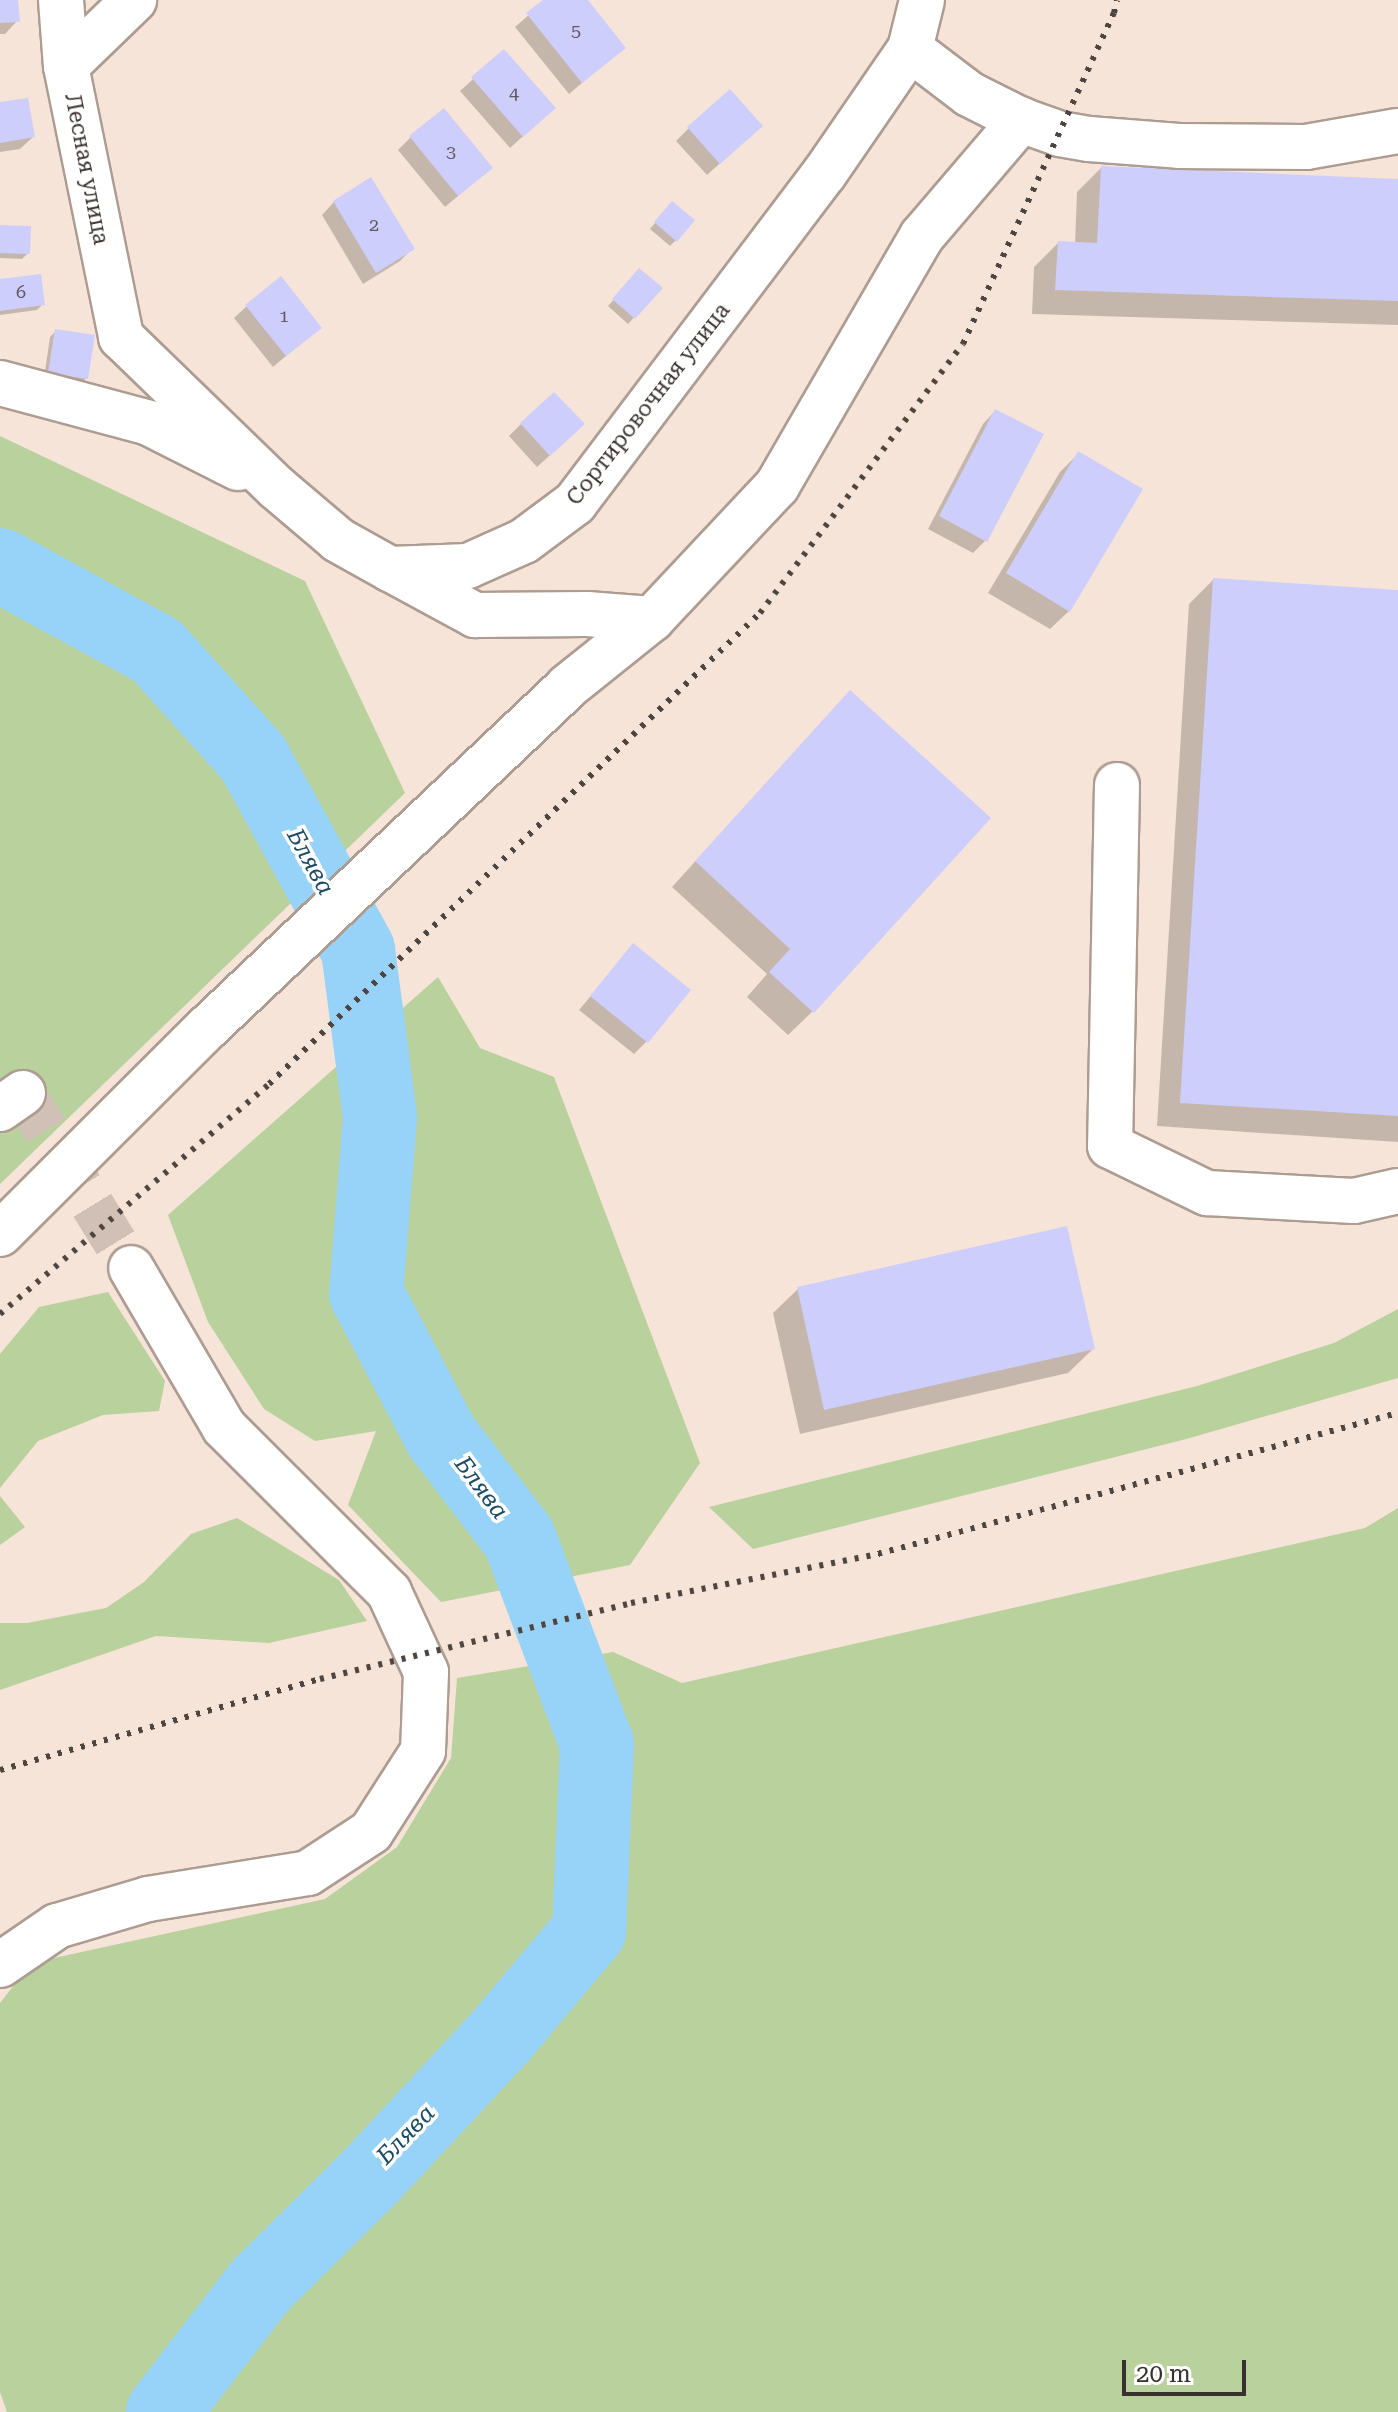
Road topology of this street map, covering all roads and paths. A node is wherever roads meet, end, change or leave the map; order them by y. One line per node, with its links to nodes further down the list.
1 (61, 0): 5 (street, Лесная улица)
2 (134, 0): 5 (street)
3 (922, 0): 4 (street, Сортировочная улица)
4 (910, 49): 6 (street); 10 (street, Сортировочная улица)
5 (66, 66): 9 (street, Лесная улица)
6 (1021, 120): 7 (street); 11 (street)
7 (1398, 131)
8 (0, 383): 9 (street)
9 (277, 488): 10 (street)
10 (390, 569): 11 (street)
11 (652, 619): 14 (street)
12 (1117, 785): 13 (street)
13 (1398, 1191)
14 (0, 1234)
15 (131, 1268): 16 (street)
16 (0, 1965)

